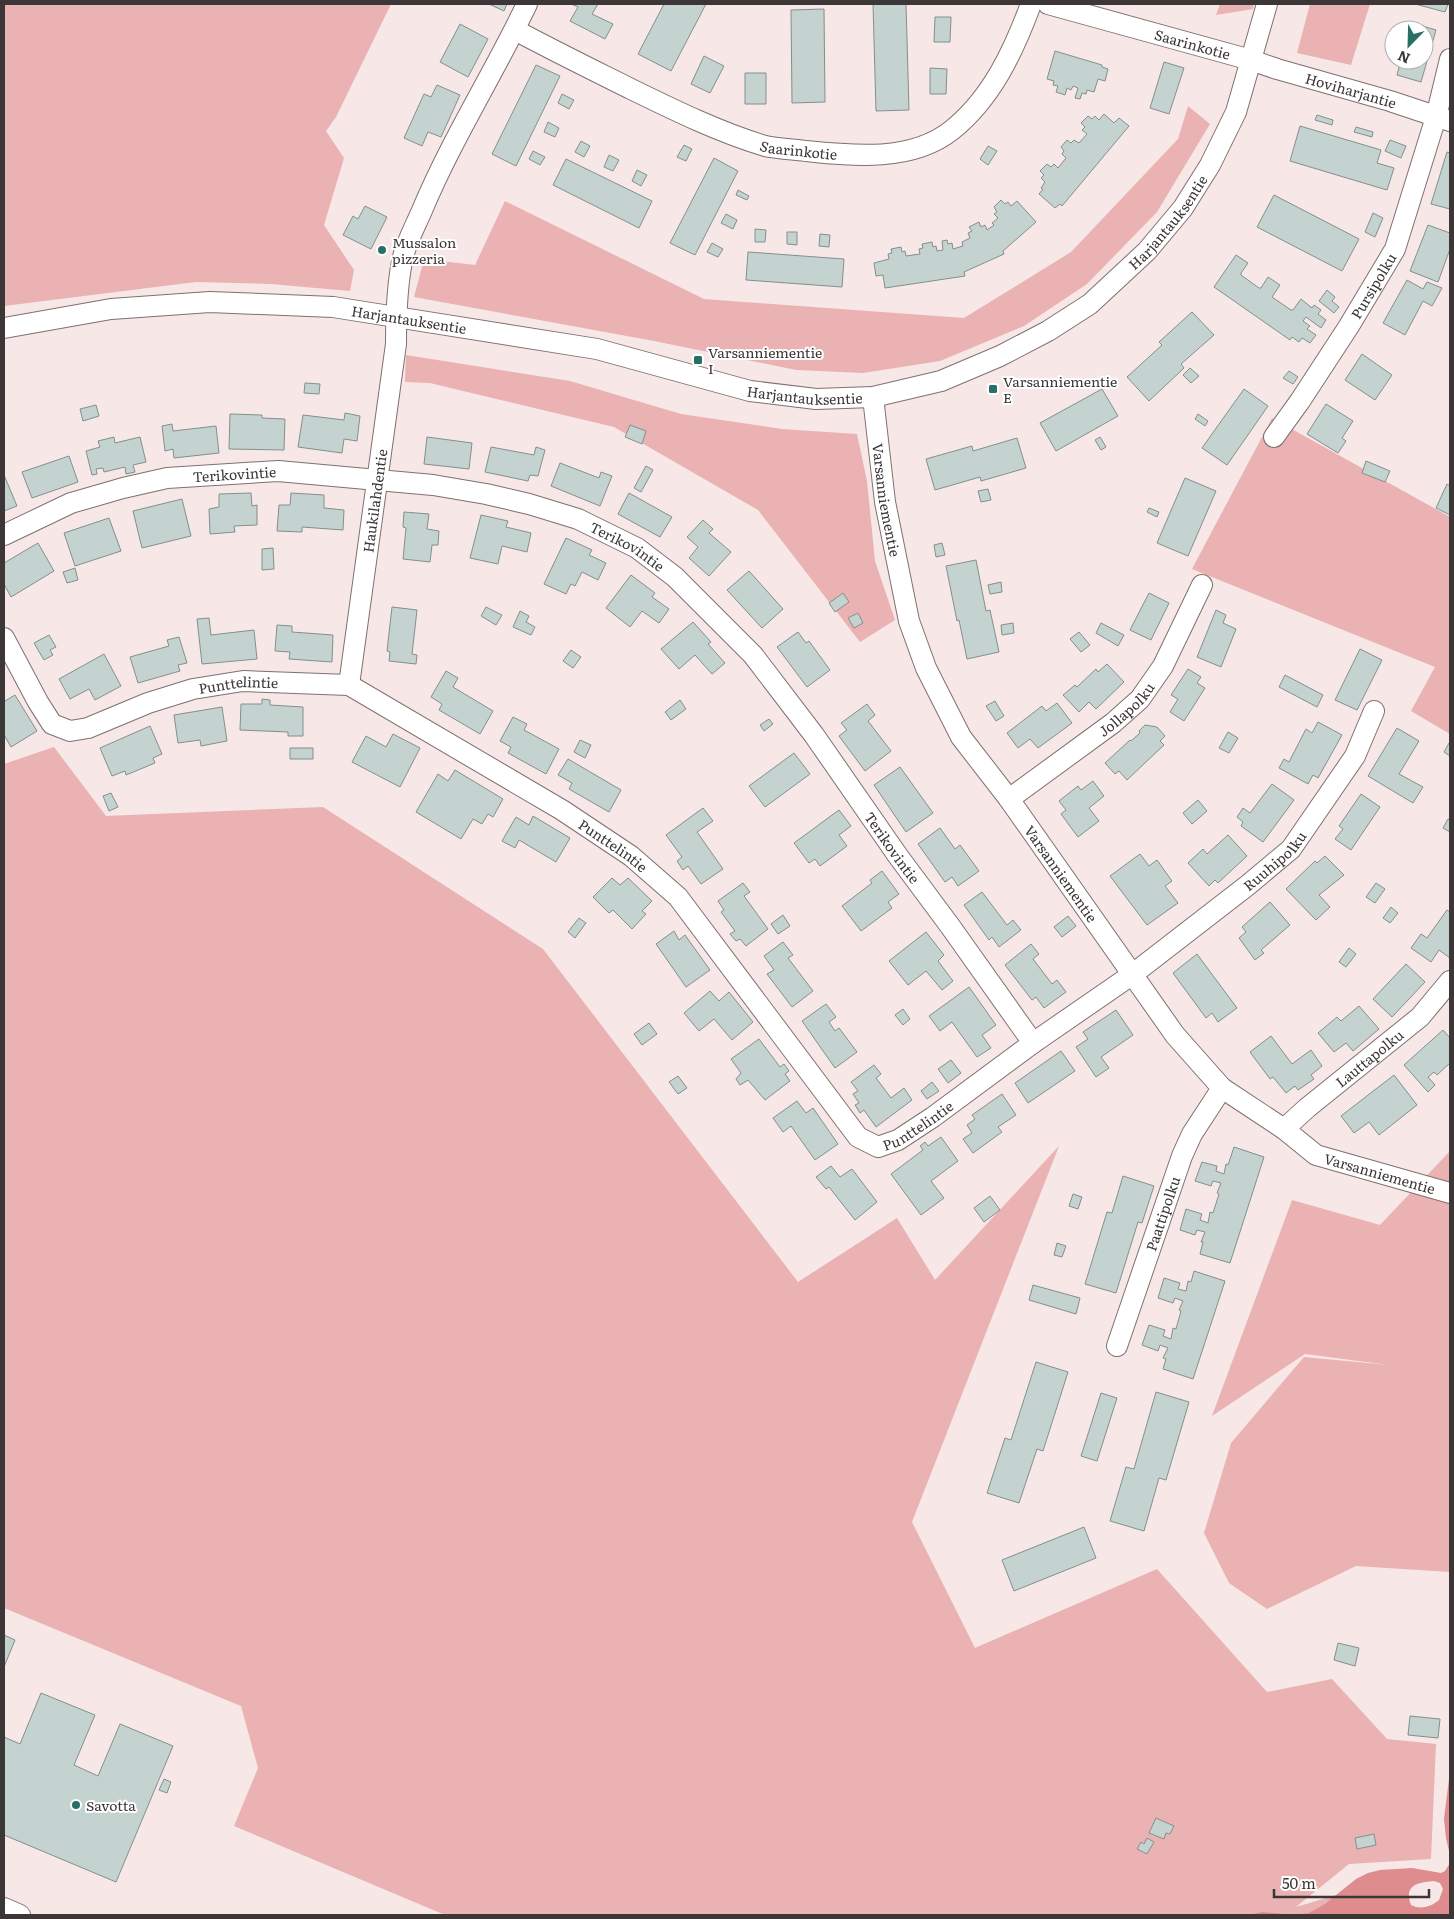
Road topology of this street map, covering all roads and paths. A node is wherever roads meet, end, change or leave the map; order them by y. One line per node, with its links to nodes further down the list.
1 (527, 4): 5 (street)
2 (1031, 4): 5 (street, Saarinkotie)
3 (1048, 4): 7 (street, Saarinkotie)
4 (1267, 4): 7 (street, Harjantauksentie)
5 (515, 30): 9 (street)
6 (1450, 59): 8 (street, Pursipolku)
7 (1251, 60): 8 (street, Hoviharjantie); 11 (street, Harjantauksentie)
8 (1443, 119): 12 (street, Pursipolku)
9 (396, 317): 10 (street, Harjantauksentie); 11 (street, Harjantauksentie); 13 (street, Haukilahdentie)
10 (4, 328)
11 (873, 397): 19 (street, Varsanniementie)
12 (1274, 436)
13 (377, 479): 14 (street, Terikovintie); 17 (street, Haukilahdentie); 22 (street, Terikovintie)
14 (4, 535)
15 (1202, 584): 19 (street, Jollapolku)
16 (4, 638): 17 (street, Punttelintie)
17 (349, 685): 22 (street, Punttelintie)
18 (1374, 710): 20 (street, Ruuhipolku)
19 (1009, 799): 20 (street, Varsanniementie)
20 (1133, 974): 22 (street, Punttelintie); 23 (street, Varsanniementie)
21 (1450, 981): 24 (street, Lauttapolku)
22 (1033, 1043)
23 (1222, 1088): 24 (street, Varsanniementie); 26 (street, Paattipolku)
24 (1284, 1129): 25 (street, Varsanniementie)
25 (1450, 1193)
26 (1117, 1346)
27 (4, 1908): 28 (street)
28 (20, 1915)

